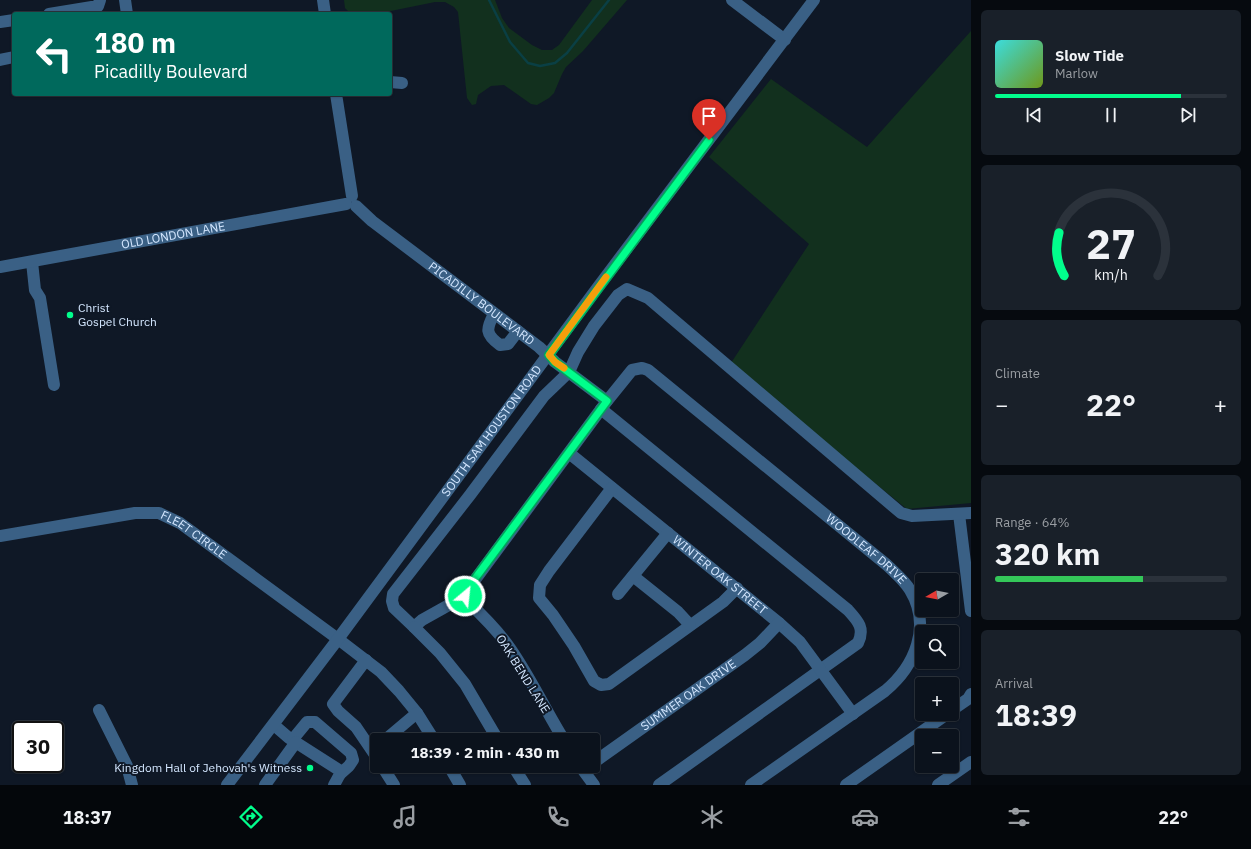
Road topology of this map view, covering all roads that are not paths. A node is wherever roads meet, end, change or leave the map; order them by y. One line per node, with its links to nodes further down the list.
1 (100, 0): 6 (street)
2 (125, 0): 7 (street)
3 (323, 0): 8 (street)
4 (732, 0): 11 (street)
5 (814, 0): 11 (street, SOUTH SAM HOUSTON ROAD)
6 (61, 12)
7 (127, 12)
8 (324, 12)
9 (12, 20): 10 (street)
10 (0, 22)
11 (785, 40): 20 (street, SOUTH SAM HOUSTON ROAD)
12 (12, 58): 13 (street)
13 (0, 60)
14 (336, 96): 15 (street)
15 (351, 202): 16 (street, OLD LONDON LANE); 18 (street, PICADILLY BOULEVARD)
16 (32, 262): 17 (street, OLD LONDON LANE); 22 (street)
17 (0, 267)
18 (494, 314): 19 (street, PICADILLY BOULEVARD); 19 (street)
19 (518, 332): 20 (street, PICADILLY BOULEVARD)
20 (549, 355): 21 (street, PICADILLY BOULEVARD); 37 (street, SOUTH SAM HOUSTON ROAD)
21 (569, 372): 23 (street, PICADILLY BOULEVARD); 26 (street); 36 (street)
22 (54, 385)
23 (604, 405): 24 (street); 39 (street, PICADILLY BOULEVARD); 44 (street, WOODLEAF DRIVE)
24 (569, 453): 25 (street, WINTER OAK STREET); 32 (street)
25 (612, 488): 27 (street, WINTER OAK STREET); 35 (street)
26 (965, 514): 33 (street)
27 (668, 533): 29 (street); 30 (street, WINTER OAK STREET)
28 (0, 536): 37 (street, FLEET CIRCLE)
29 (633, 576): 31 (street); 35 (street)
30 (737, 588): 34 (street, WINTER OAK STREET); 35 (street)
31 (618, 594)
32 (465, 596): 36 (street); 50 (street, OAK BEND LANE)
33 (971, 611)
34 (779, 623): 39 (street, WINTER OAK STREET); 53 (street, SUMMER OAK DRIVE)
35 (690, 625)
36 (414, 627): 49 (street)
37 (338, 639): 38 (street, FLEET CIRCLE); 46 (street, SOUTH SAM HOUSTON ROAD)
38 (366, 660): 43 (street, FLEET CIRCLE); 52 (street)
39 (821, 669): 44 (street, WINTER OAK STREET); 69 (street, PICADILLY BOULEVARD)
40 (971, 694): 41 (street)
41 (959, 705)
42 (99, 710): 61 (street)
43 (417, 713): 47 (street); 48 (street, FLEET CIRCLE)
44 (853, 714): 70 (street, WOODLEAF DRIVE)
45 (937, 721): 71 (street)
46 (274, 725): 51 (street); 62 (street, SOUTH SAM HOUSTON ROAD)
47 (393, 733)
48 (430, 733)
49 (494, 733)
50 (560, 733)
51 (294, 741): 59 (street); 59 (street); 63 (street)
52 (370, 744)
53 (600, 756)
54 (971, 762): 60 (street)
55 (386, 773): 65 (street)
56 (453, 773): 66 (street)
57 (517, 773): 67 (street)
58 (589, 773): 68 (street)
59 (340, 774): 64 (street)
60 (946, 783)
61 (132, 785)
62 (228, 785)
63 (265, 785)
64 (334, 785)
65 (394, 785)
66 (460, 785)
67 (525, 785)
68 (594, 785)
69 (659, 785)
70 (751, 785)
71 (846, 785)

